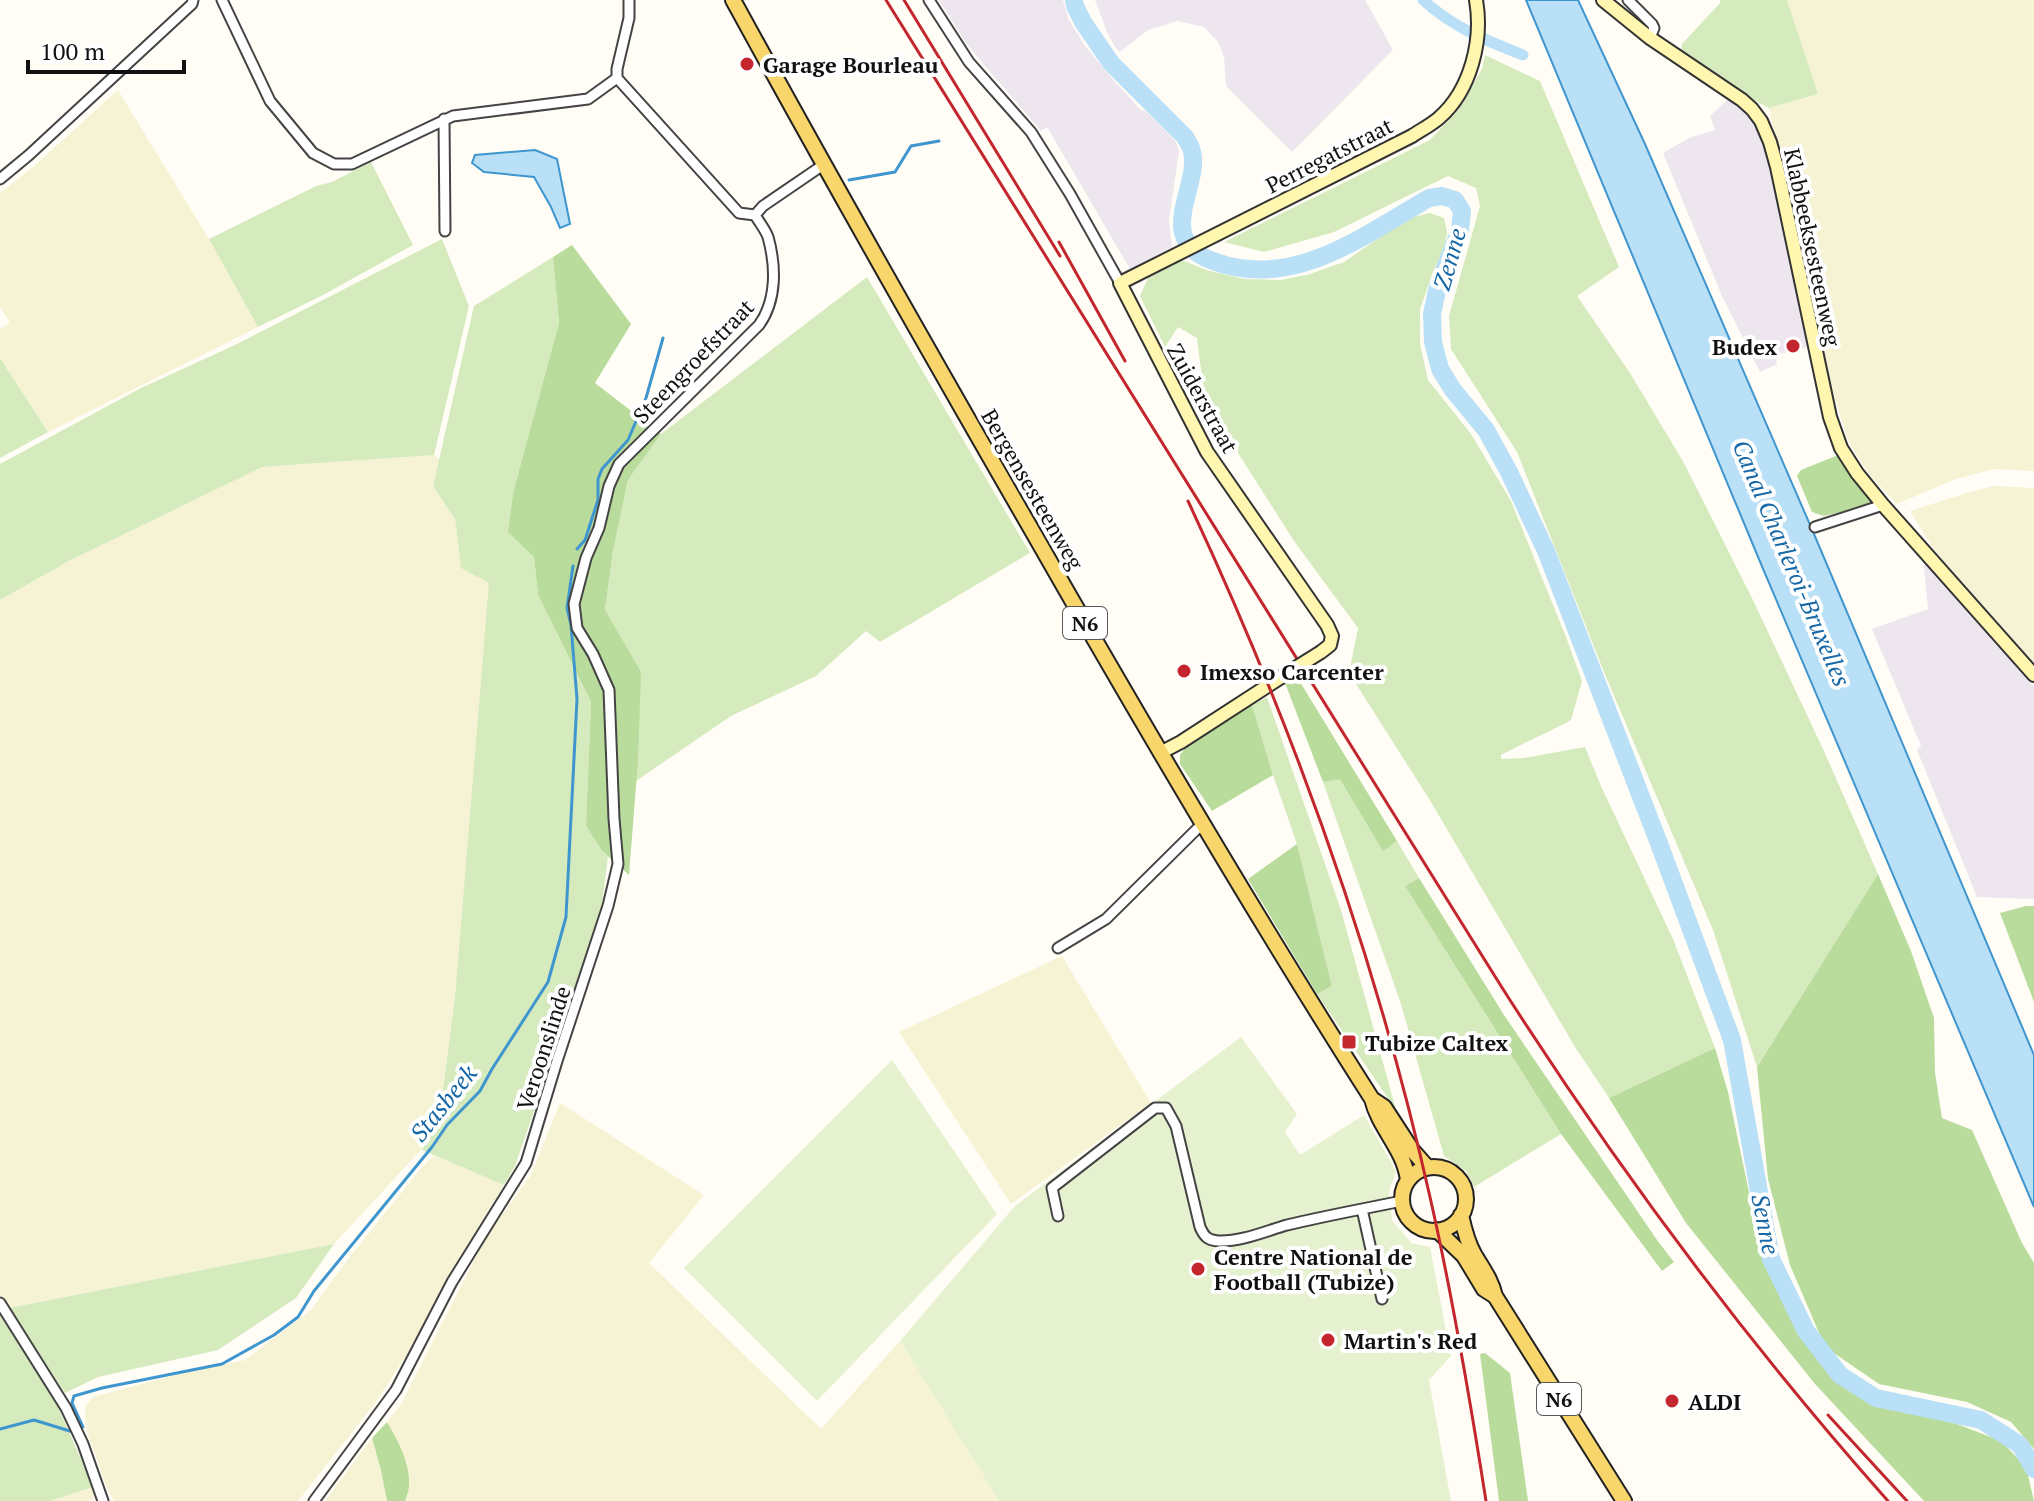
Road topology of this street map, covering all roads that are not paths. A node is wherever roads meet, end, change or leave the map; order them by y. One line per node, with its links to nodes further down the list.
1 (193, 0): 13 (street)
2 (222, 0): 11 (street)
3 (629, 0): 10 (street)
4 (733, 0): 12 (main road, Bergensesteenweg / N6)
5 (929, 0): 16 (street, Zuiderstraat)
6 (1476, 0): 16 (street, Perregatstraat)
7 (1603, 0): 9 (street, Klabbeeksesteenweg)
8 (1628, 0): 9 (street, Klabbeeksesteenweg)
9 (1650, 38): 17 (street, Klabbeeksesteenweg)
10 (617, 78): 11 (street); 14 (street)
11 (444, 119): 15 (street)
12 (823, 165): 14 (street); 21 (main road, Bergensesteenweg / N6)
13 (0, 179)
14 (755, 215): 19 (street, Steengroefstraat)
15 (445, 231)
16 (1120, 283): 21 (street, Zuiderstraat, bridge)
17 (1883, 505): 18 (street); 20 (street, Klabbeeksesteenweg)
18 (1815, 527)
19 (586, 558): 36 (street, Veroonslinde)
20 (2034, 675)
21 (1160, 753): 22 (main road, Bergensesteenweg / N6)
22 (1202, 824): 23 (street); 24 (main road, Bergensesteenweg / N6)
23 (1058, 948)
24 (1372, 1099): 25 (main road, N6); 26 (main road, N6)
25 (1427, 1167): 26 (main road); 29 (main road)
26 (1408, 1180): 27 (main road)
27 (1402, 1201): 28 (street); 31 (main road)
28 (1362, 1209): 30 (street); 33 (street)
29 (1461, 1215): 31 (main road); 32 (main road, N6)
30 (1058, 1216)
31 (1437, 1230): 32 (main road, N6)
32 (1495, 1296): 37 (main road, N6)
33 (1382, 1299)
34 (0, 1303): 35 (street)
35 (103, 1501)
36 (314, 1501)
37 (1624, 1501)

